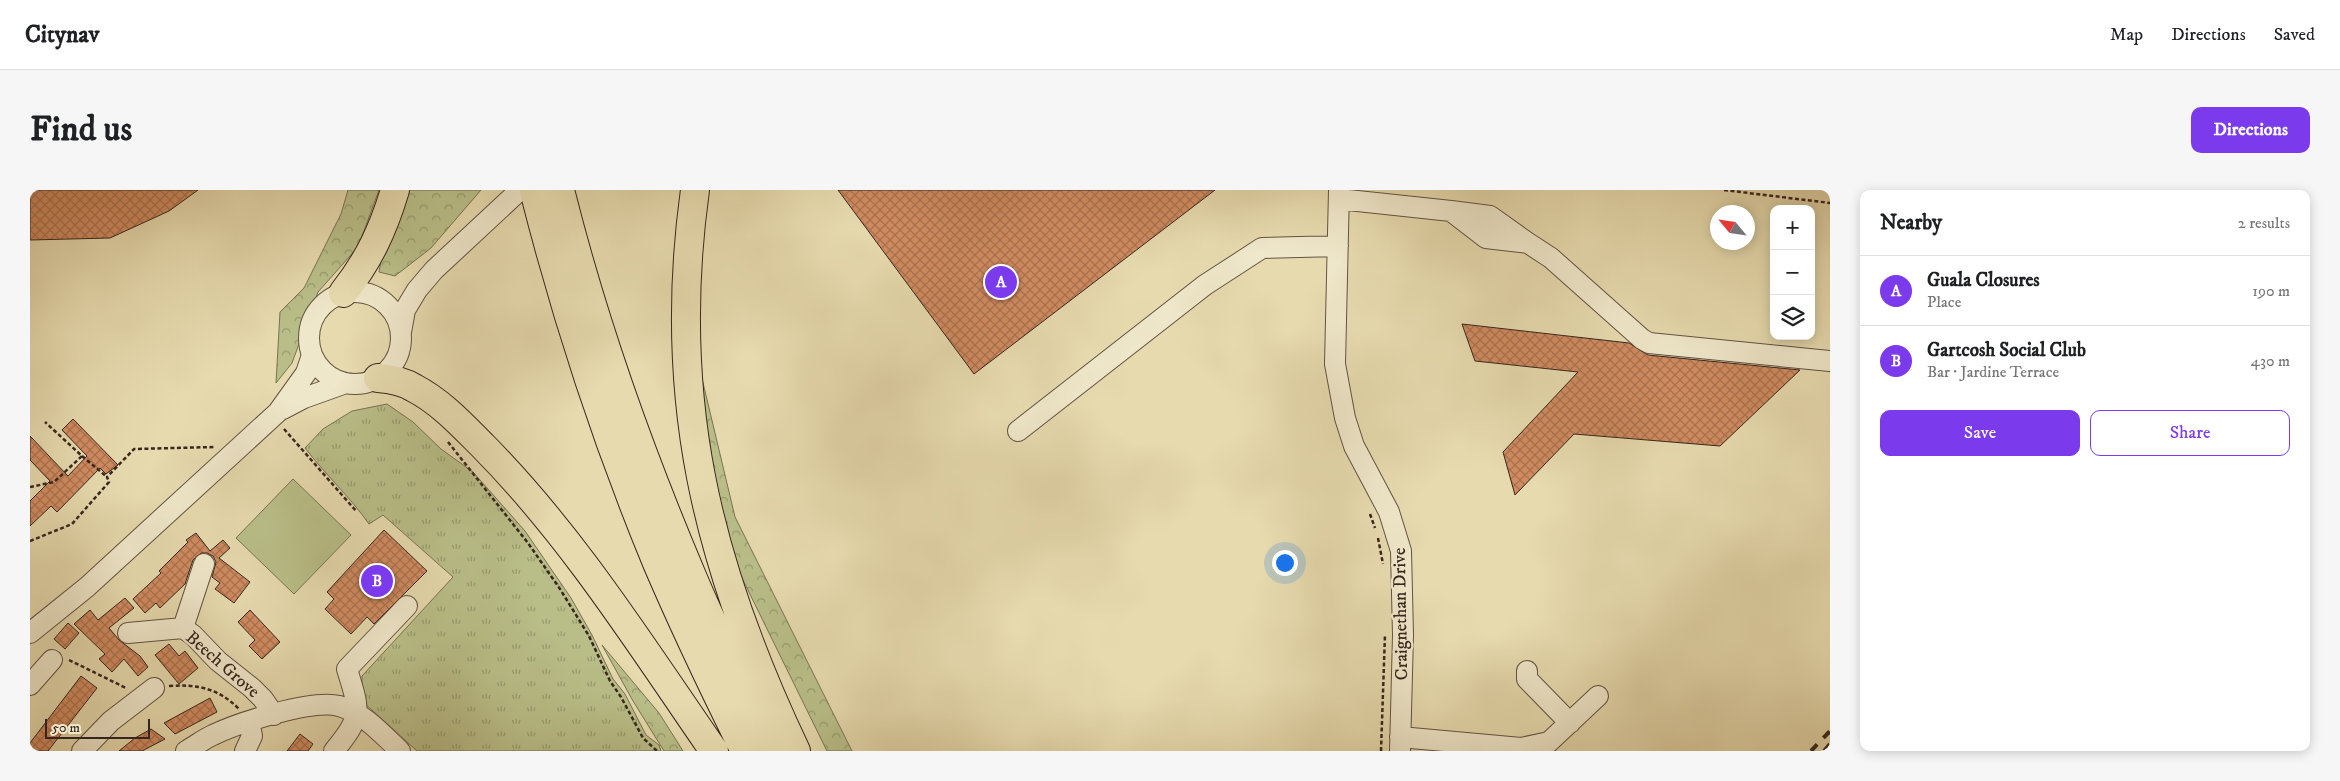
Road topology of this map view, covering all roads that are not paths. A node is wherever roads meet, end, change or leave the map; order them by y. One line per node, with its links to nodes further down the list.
1 (395, 190): 9 (highway)
2 (520, 190): 8 (street)
3 (534, 190): 39 (highway)
4 (560, 190): 40 (highway)
5 (695, 190): 41 (highway)
6 (1339, 194): 7 (street, Craignethan Drive); 13 (street)
7 (1338, 246): 17 (street); 32 (street, Craignethan Drive)
8 (434, 270): 10 (street); 11 (street)
9 (343, 293): 10 (street); 12 (street)
10 (372, 295): 11 (street)
11 (401, 332): 14 (street)
12 (312, 355): 15 (street); 16 (street)
13 (1830, 361)
14 (378, 378): 15 (street); 38 (highway)
15 (346, 383): 16 (street)
16 (276, 414): 22 (street)
17 (1018, 431)
18 (204, 564): 20 (street)
19 (407, 606): 29 (street)
20 (174, 629): 21 (street); 28 (street, Beech Grove)
21 (128, 632)
22 (30, 633)
23 (52, 660): 25 (street)
24 (1527, 671): 31 (street)
25 (30, 685)
26 (154, 688): 33 (street)
27 (1598, 696): 31 (street)
28 (274, 715): 29 (street); 30 (street)
29 (358, 715): 36 (street); 37 (street)
30 (249, 721): 34 (street); 35 (street)
31 (1570, 723): 32 (street)
32 (1400, 744)
33 (82, 751)
34 (186, 751)
35 (245, 751)
36 (334, 751)
37 (400, 751)
38 (714, 751)
39 (745, 751)
40 (774, 751)
41 (796, 751)

